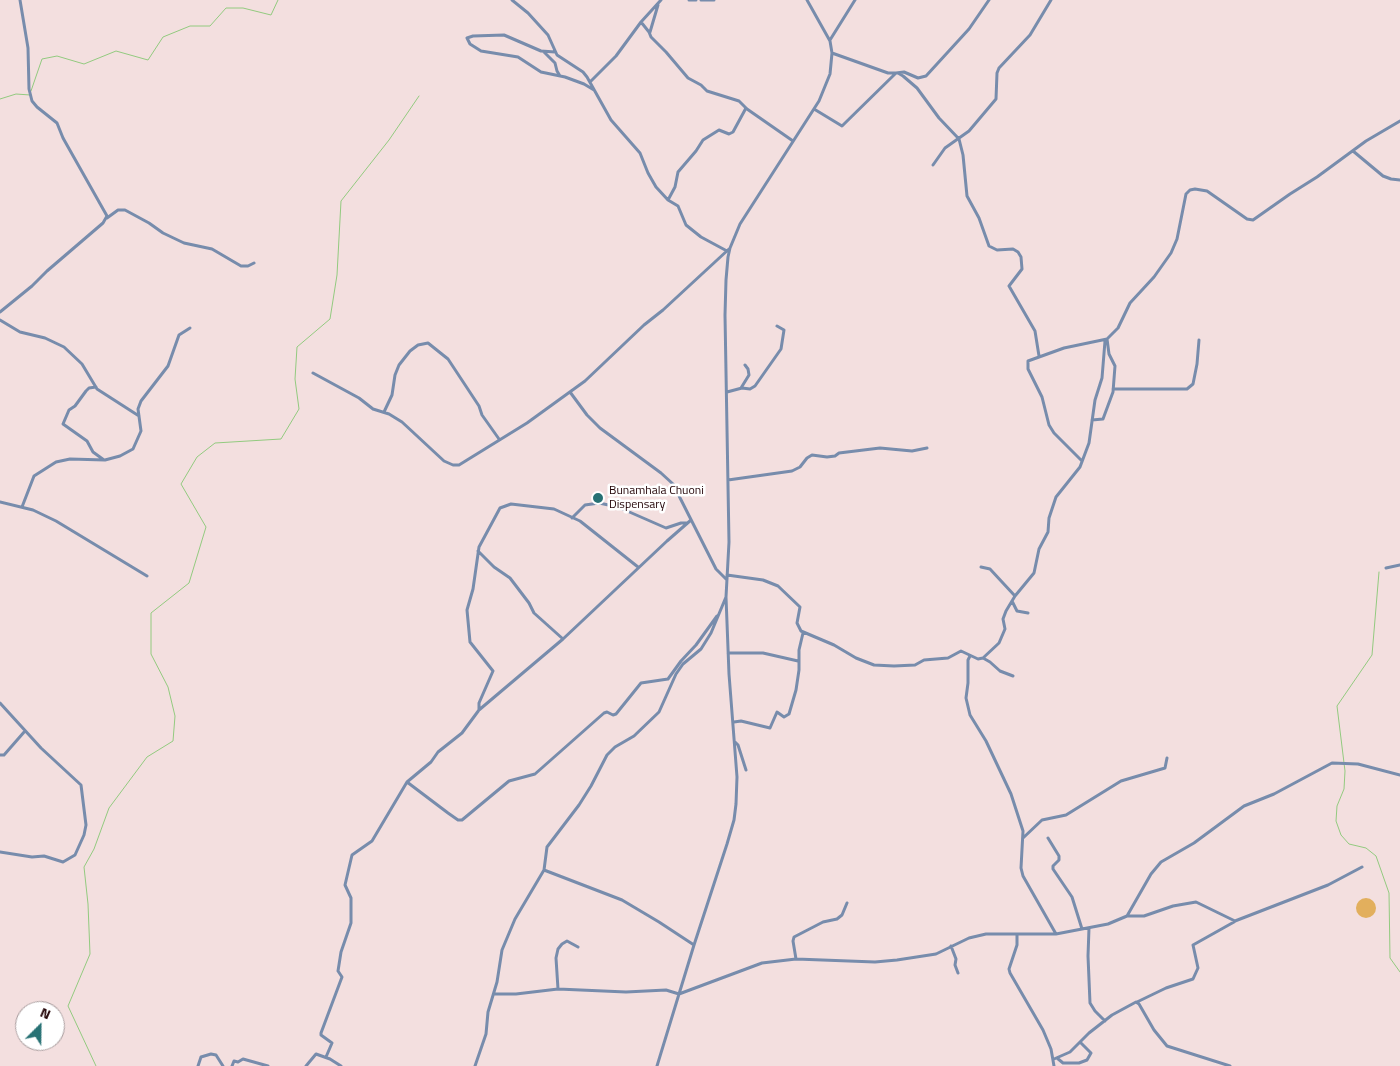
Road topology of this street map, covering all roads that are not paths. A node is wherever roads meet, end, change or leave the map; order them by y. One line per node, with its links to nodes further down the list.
1 (20, 0): 31 (street)
2 (512, 0): 16 (street)
3 (689, 0): 4 (street)
4 (696, 0)
5 (701, 0): 6 (street)
6 (714, 0)
7 (807, 0): 14 (street)
8 (855, 0): 14 (street)
9 (989, 0): 18 (street)
10 (1051, 0): 25 (street)
11 (660, 2): 12 (street); 13 (street)
12 (641, 22): 13 (street); 20 (street)
13 (649, 33): 22 (street)
14 (830, 40): 17 (street)
15 (543, 51): 16 (street); 19 (street); 19 (street)
16 (555, 52): 20 (street)
17 (832, 53): 18 (street); 23 (street)
18 (896, 73): 23 (street); 25 (street)
19 (560, 76): 21 (street)
20 (590, 82): 21 (street)
21 (597, 92): 30 (street)
22 (746, 108): 26 (street); 30 (street)
23 (814, 109): 26 (street)
24 (1400, 120): 27 (street)
25 (959, 139): 28 (street); 40 (street)
26 (793, 141): 32 (street)
27 (1353, 151): 29 (street); 38 (street)
28 (933, 165)
29 (1400, 180)
30 (668, 200): 32 (street)
31 (107, 218): 33 (street); 34 (street)
32 (729, 250): 46 (street); 47 (street)
33 (254, 263)
34 (0, 312)
35 (0, 320): 43 (street)
36 (777, 326): 44 (street)
37 (190, 328): 49 (street)
38 (1107, 339): 40 (street); 45 (street); 50 (street)
39 (1199, 340): 45 (street)
40 (1039, 356): 54 (street)
41 (745, 365): 44 (street)
42 (313, 373): 48 (street)
43 (96, 387): 49 (street); 53 (street)
44 (740, 388): 47 (street)
45 (1113, 388): 50 (street)
46 (570, 392): 51 (street); 59 (street)
47 (727, 392): 55 (street)
48 (384, 412): 51 (street); 51 (street)
49 (139, 416): 53 (street)
50 (1092, 420): 54 (street)
51 (499, 439)
52 (927, 448): 55 (street)
53 (104, 460): 57 (street)
54 (1081, 460): 68 (street)
55 (728, 480): 67 (street)
56 (0, 502): 57 (street)
57 (22, 507): 66 (street)
58 (572, 518): 60 (street); 61 (street); 63 (street)
59 (691, 520): 60 (street); 67 (street)
60 (686, 523): 63 (street)
61 (478, 551): 74 (street); 81 (street)
62 (1400, 565): 65 (street)
63 (638, 567): 74 (street)
64 (981, 567): 68 (street)
65 (1386, 568)
66 (146, 576)
67 (727, 577): 69 (street); 73 (street)
68 (1014, 596): 70 (street)
69 (726, 597): 71 (street); 75 (street)
70 (1012, 601): 72 (street); 77 (street)
71 (720, 612): 89 (street); 94 (street)
72 (1028, 613)
73 (803, 633): 76 (street); 78 (street)
74 (563, 639): 81 (street)
75 (728, 654): 78 (street); 82 (street)
76 (970, 656): 77 (street); 90 (street)
77 (983, 658): 79 (street)
78 (798, 661): 82 (street)
79 (1013, 676)
80 (0, 703): 83 (street)
81 (479, 710): 89 (street)
82 (734, 722): 84 (street)
83 (25, 731): 85 (street); 92 (street)
84 (734, 741): 87 (street); 102 (street)
85 (0, 755)
86 (1167, 758): 90 (street)
87 (746, 770)
88 (1400, 775): 96 (street)
89 (407, 782): 113 (street)
90 (1023, 838): 101 (street)
91 (1048, 838): 99 (street)
92 (0, 852)
93 (1362, 867): 97 (street)
94 (544, 870): 102 (street); 108 (street)
95 (847, 903): 105 (street)
96 (1127, 916): 97 (street); 98 (street)
97 (1235, 921): 110 (street)
98 (1089, 928): 99 (street); 111 (street)
99 (1082, 929): 101 (street)
100 (1017, 934): 101 (street); 103 (street); 114 (street)
101 (1056, 934)
102 (694, 945): 109 (street)
103 (951, 946): 105 (street); 106 (street)
104 (578, 947): 107 (street)
105 (796, 959): 109 (street)
106 (958, 973)
107 (558, 988): 108 (street); 109 (street)
108 (494, 994): 121 (street)
109 (679, 994): 122 (street)
110 (1136, 1002): 111 (street); 124 (street)
111 (1105, 1021): 112 (street)
112 (1080, 1042): 114 (street); 114 (street)
113 (326, 1057): 119 (street); 120 (street)
114 (1055, 1058): 123 (street)
115 (198, 1066): 116 (street)
116 (223, 1066)
117 (232, 1066): 118 (street)
118 (268, 1066)
119 (306, 1066)
120 (341, 1066)
121 (475, 1066)
122 (658, 1066)
123 (1054, 1066)
124 (1230, 1066)

